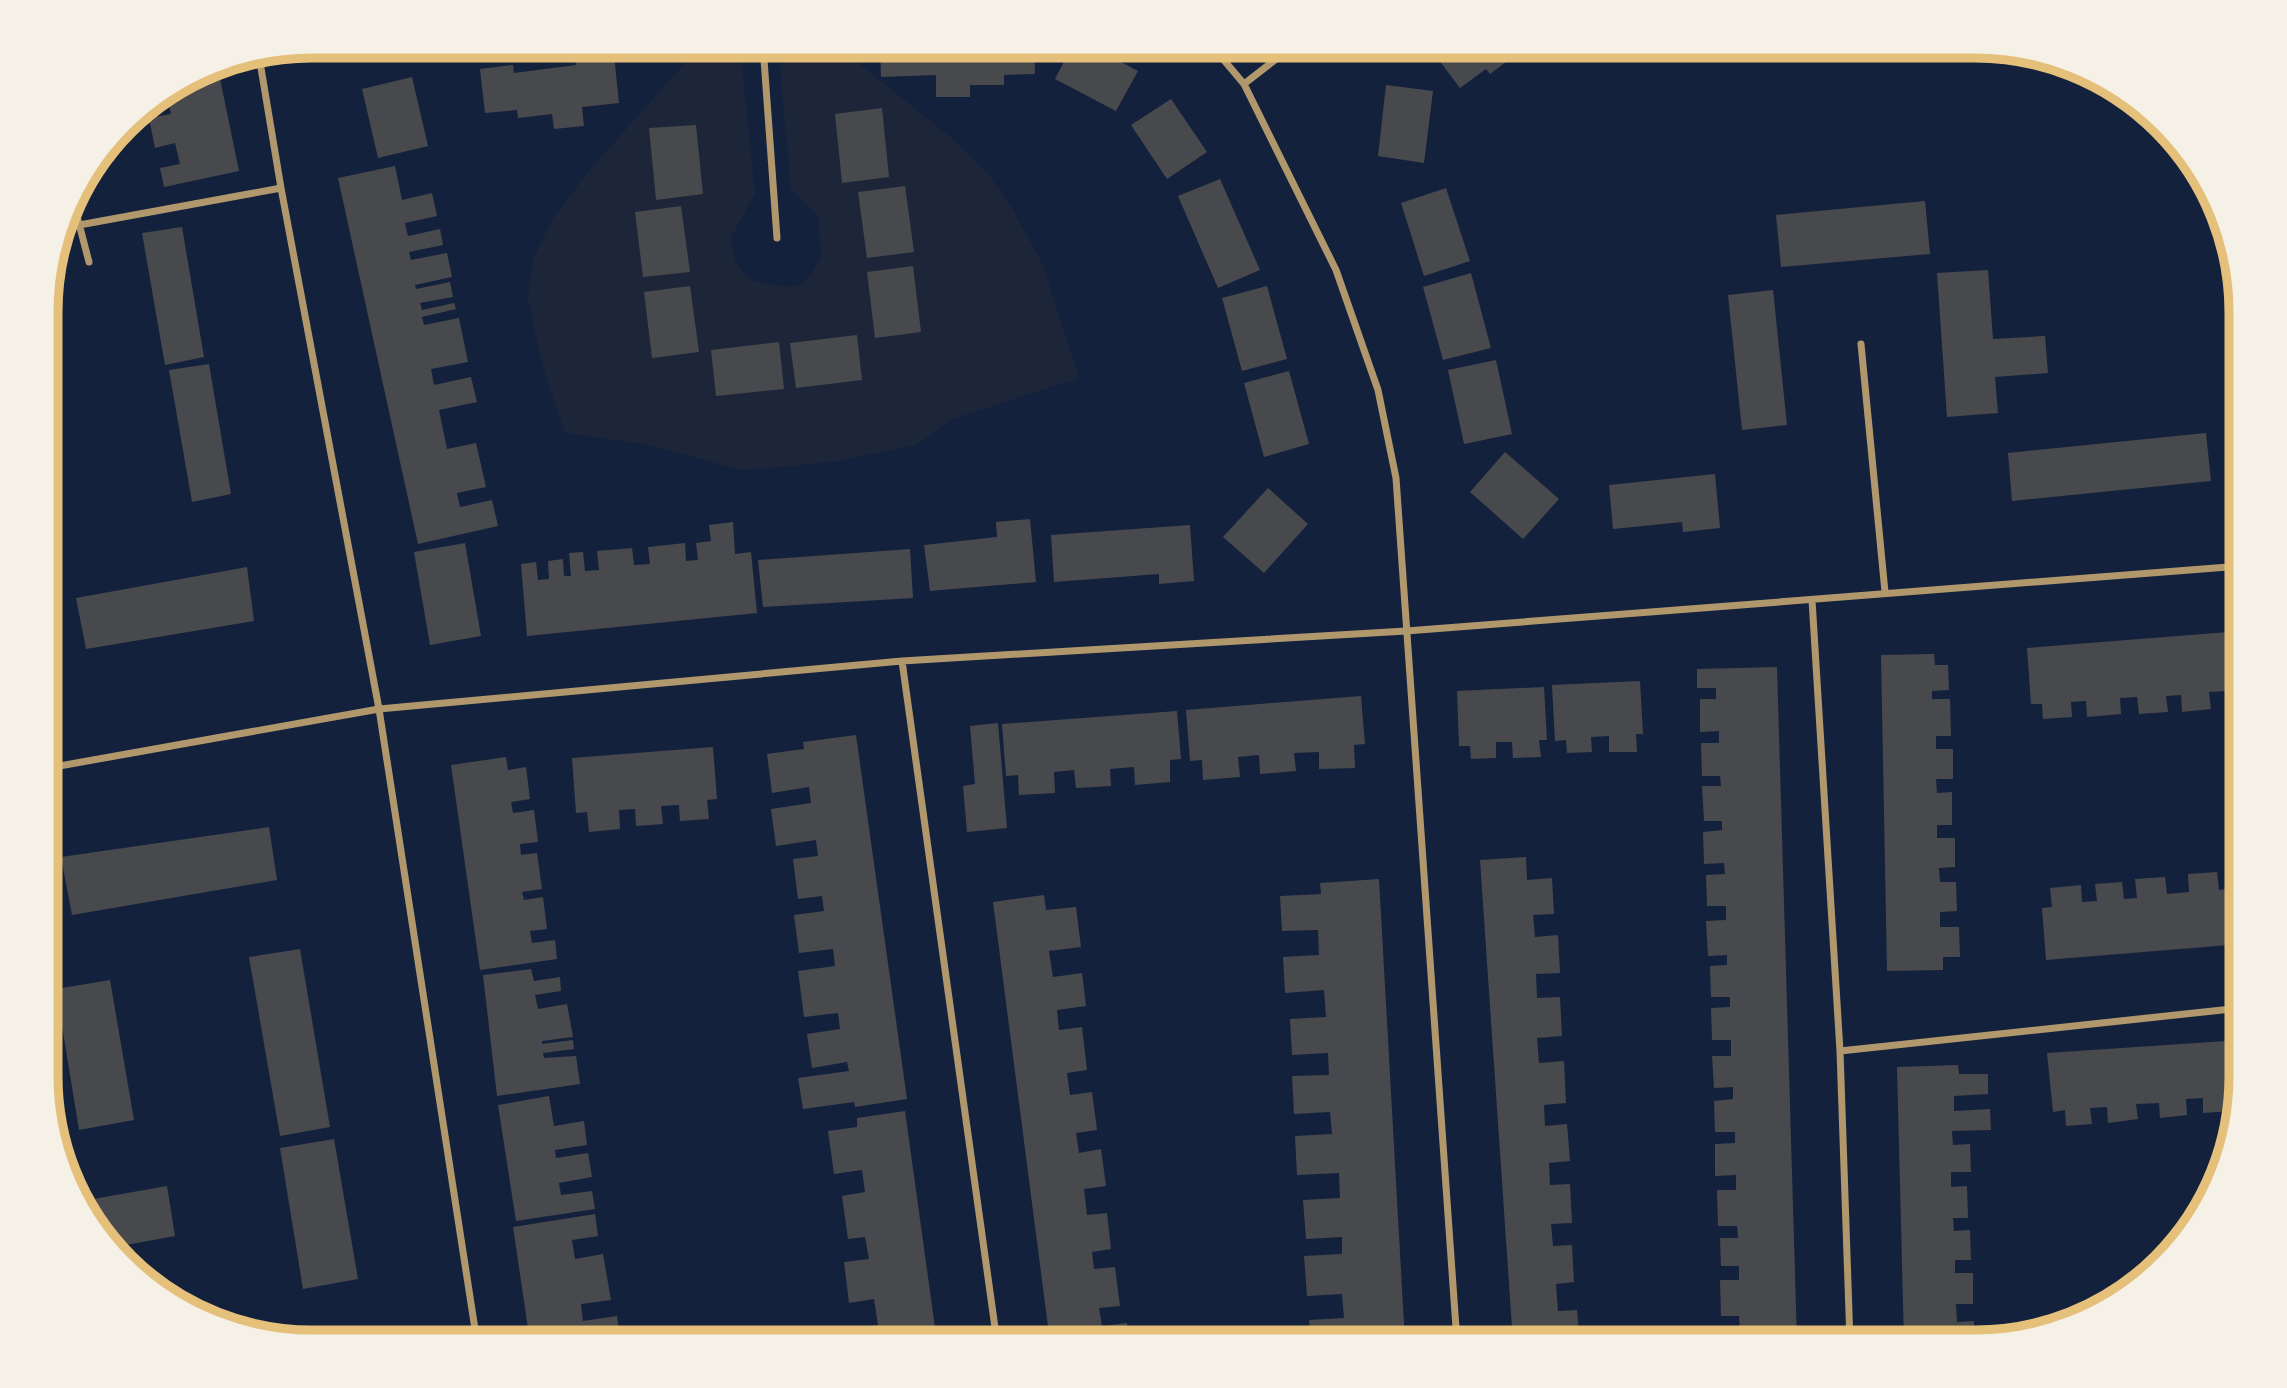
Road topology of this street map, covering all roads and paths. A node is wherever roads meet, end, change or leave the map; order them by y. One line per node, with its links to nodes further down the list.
1 (764, 58): 10 (street)
2 (1222, 58): 5 (street)
3 (1278, 58): 5 (street)
4 (260, 63): 6 (street)
5 (1244, 84): 16 (street)
6 (281, 188): 8 (street); 18 (street)
7 (77, 216): 8 (street)
8 (79, 226): 9 (street); 11 (street)
9 (72, 227)
10 (777, 238)
11 (89, 262)
12 (1861, 344): 14 (street)
13 (2229, 567): 14 (street)
14 (1885, 592): 15 (street)
15 (1812, 600): 16 (street); 21 (street)
16 (1406, 631): 17 (street); 24 (street)
17 (902, 661): 18 (street); 23 (street)
18 (379, 709): 19 (street); 22 (street)
19 (58, 766)
20 (2229, 1008): 21 (street)
21 (1840, 1051): 25 (street)
22 (475, 1330)
23 (995, 1330)
24 (1456, 1330)
25 (1850, 1330)

